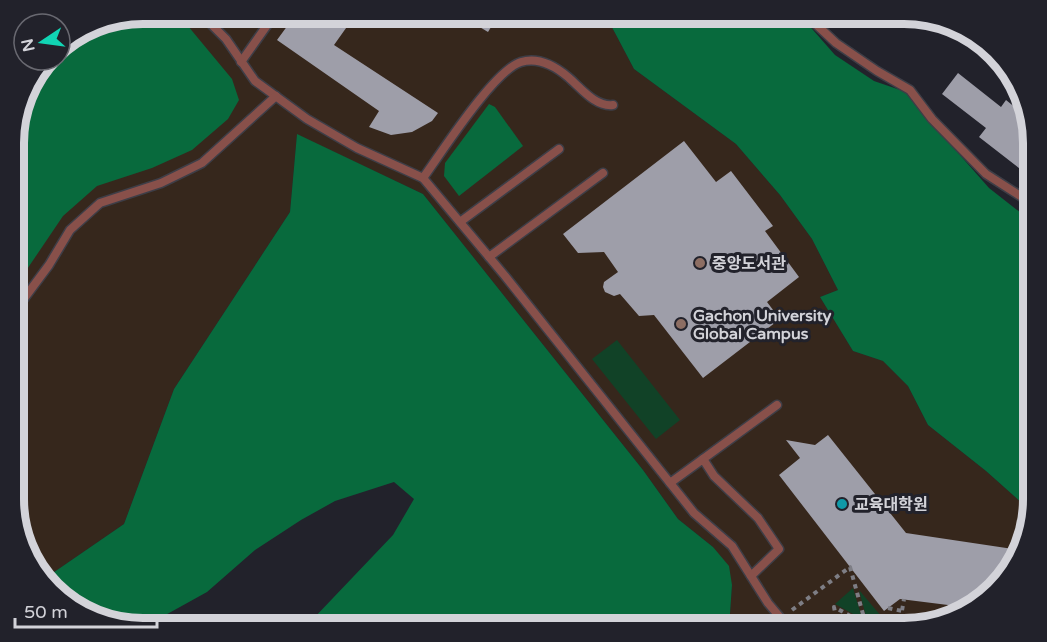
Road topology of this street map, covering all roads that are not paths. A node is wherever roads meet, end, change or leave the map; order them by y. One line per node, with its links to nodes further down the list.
1 (211, 24): 4 (lane)
2 (268, 24): 4 (lane)
3 (816, 24): 10 (lane)
4 (241, 62): 5 (lane)
5 (276, 96): 9 (lane); 13 (lane)
6 (614, 105): 9 (lane)
7 (559, 149): 11 (lane)
8 (603, 173): 12 (lane)
9 (423, 178): 11 (lane)
10 (1023, 198)
11 (460, 222): 12 (lane)
12 (489, 257): 16 (lane)
13 (24, 299)
14 (777, 405): 15 (lane)
15 (703, 459): 16 (lane); 17 (lane)
16 (670, 483): 17 (lane)
17 (751, 576): 18 (lane)
18 (781, 618)

